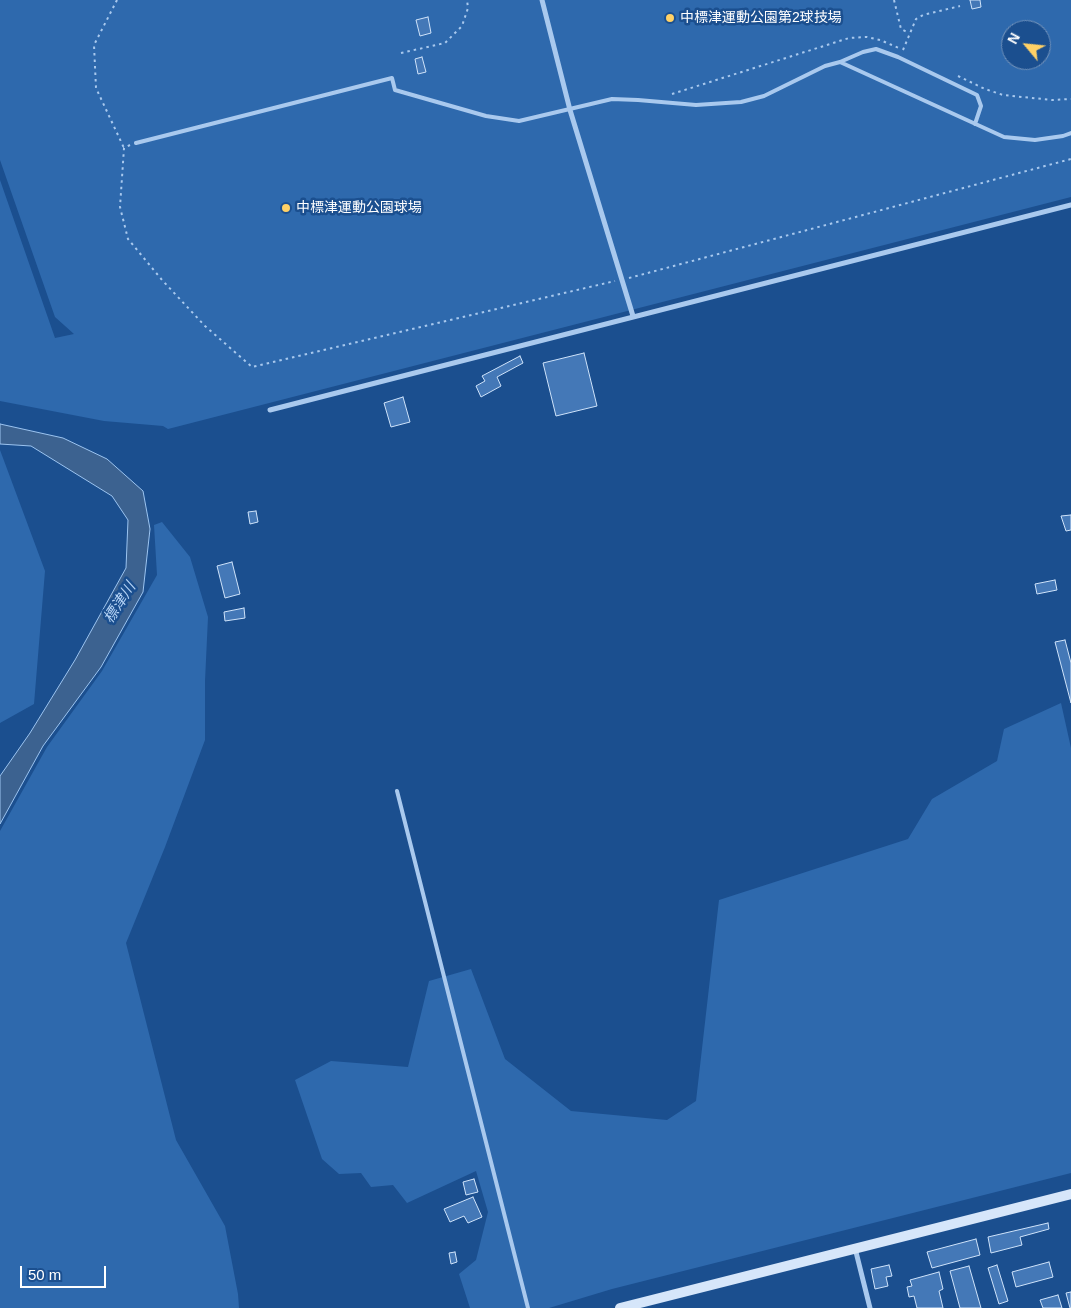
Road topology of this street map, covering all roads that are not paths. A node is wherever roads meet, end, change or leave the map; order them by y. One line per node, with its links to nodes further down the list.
1 (542, 0): 3 (street)
2 (840, 62): 3 (lane); 4 (lane); 4 (lane)
3 (570, 110): 6 (lane); 8 (street)
4 (975, 124): 5 (lane)
5 (1071, 133)
6 (136, 143)
7 (1071, 205): 8 (street)
8 (633, 316): 9 (street)
9 (270, 410)
10 (397, 791): 13 (lane)
11 (1071, 1194): 12 (street)
12 (855, 1248): 14 (street); 15 (street)
13 (528, 1308)
14 (620, 1308)
15 (870, 1308)

